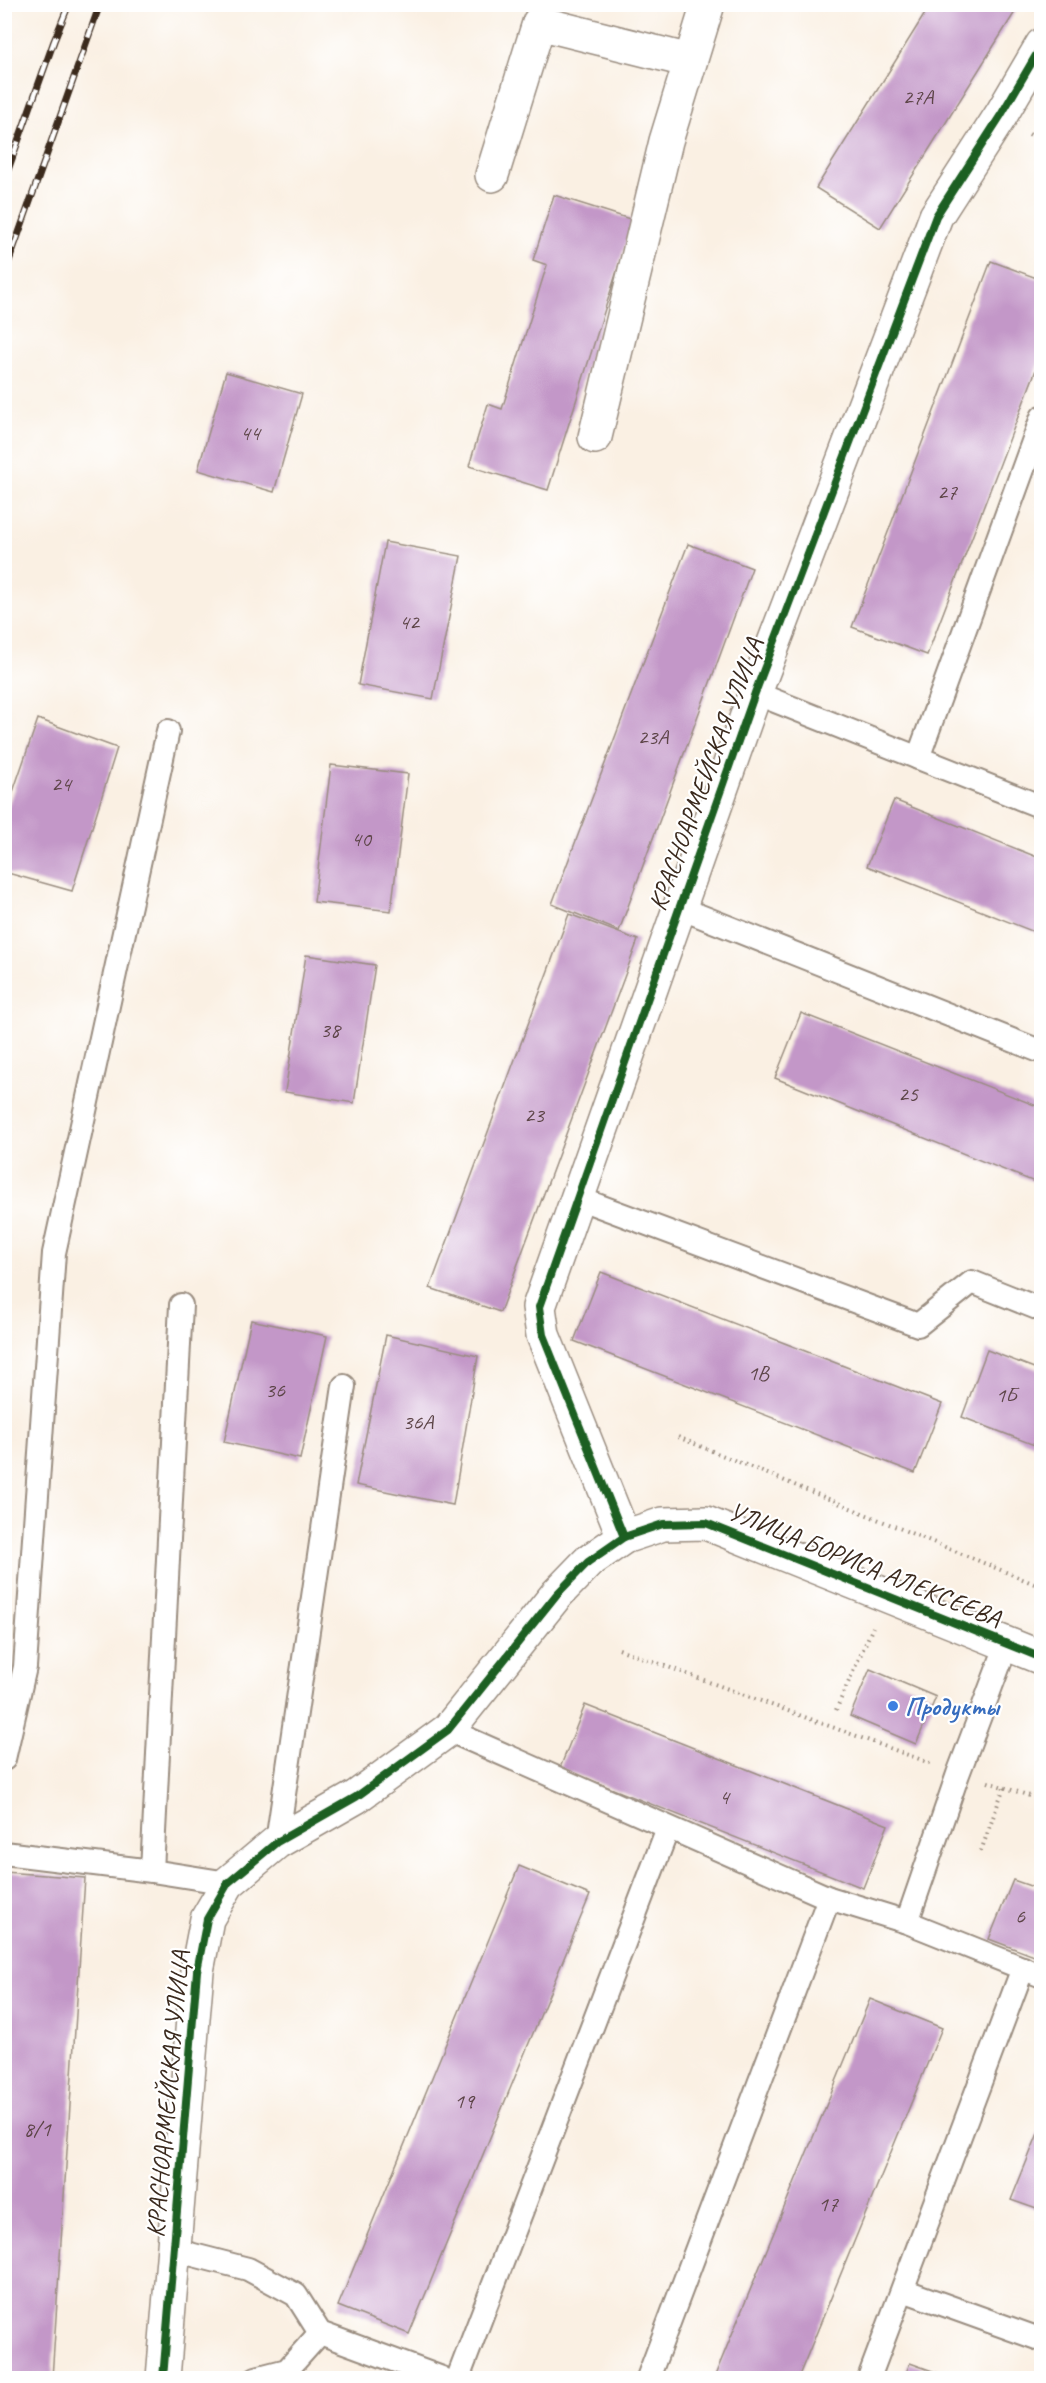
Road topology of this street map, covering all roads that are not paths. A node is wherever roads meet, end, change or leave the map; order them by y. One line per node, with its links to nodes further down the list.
1 (708, 4): 3 (street)
2 (1041, 45): 7 (street, КРАСНОАРМЕЙСКАЯ УЛИЦА)
3 (690, 61): 4 (street); 6 (street)
4 (492, 175)
5 (1041, 417): 9 (lane)
6 (595, 437)
7 (755, 693): 9 (lane); 11 (street, КРАСНОАРМЕЙСКАЯ УЛИЦА)
8 (168, 731): 22 (lane)
9 (918, 758): 10 (lane)
10 (1041, 807)
11 (680, 908): 12 (lane); 13 (street, КРАСНОАРМЕЙСКАЯ УЛИЦА)
12 (1041, 1052)
13 (578, 1198): 15 (lane); 18 (street, КРАСНОАРМЕЙСКАЯ УЛИЦА)
14 (181, 1305): 26 (lane)
15 (1041, 1310)
16 (344, 1386): 24 (lane)
17 (706, 1523): 18 (street, КРАСНОАРМЕЙСКАЯ УЛИЦА); 19 (street, УЛИЦА БОРИСА АЛЕКСЕЕВА)
18 (624, 1537): 21 (street, КРАСНОАРМЕЙСКАЯ УЛИЦА)
19 (1007, 1644): 20 (street, УЛИЦА БОРИСА АЛЕКСЕЕВА); 29 (lane)
20 (1041, 1658)
21 (448, 1730): 23 (lane); 24 (street, КРАСНОАРМЕЙСКАЯ УЛИЦА)
22 (4, 1759)
23 (668, 1828): 28 (lane); 38 (lane)
24 (277, 1842): 27 (street, КРАСНОАРМЕЙСКАЯ УЛИЦА)
25 (4, 1853): 26 (lane)
26 (152, 1871): 27 (lane)
27 (228, 1883): 31 (street, КРАСНОАРМЕЙСКАЯ УЛИЦА)
28 (829, 1898): 29 (lane); 39 (lane)
29 (907, 1922): 30 (lane)
30 (1032, 1972): 32 (lane)
31 (174, 2250): 33 (lane); 35 (street, КРАСНОАРМЕЙСКАЯ УЛИЦА)
32 (903, 2290): 34 (lane); 40 (lane)
33 (320, 2333): 36 (lane); 37 (lane)
34 (1041, 2340)
35 (163, 2379)
36 (256, 2379)
37 (442, 2379)
38 (458, 2379)
39 (648, 2379)
40 (869, 2379)

